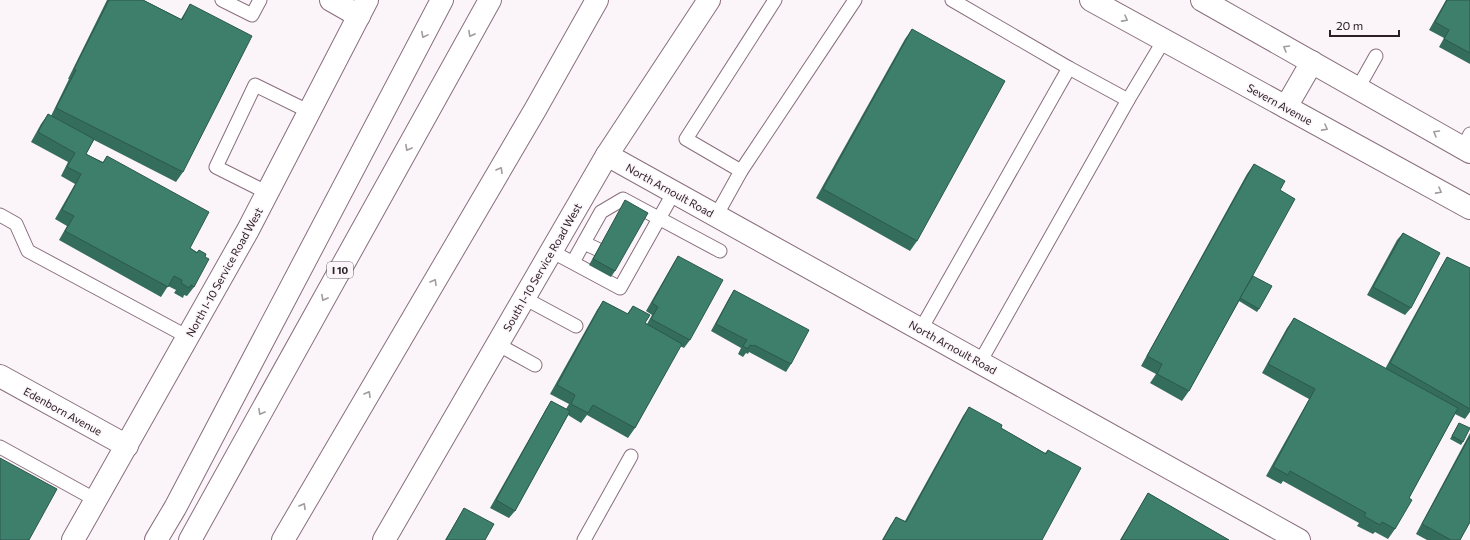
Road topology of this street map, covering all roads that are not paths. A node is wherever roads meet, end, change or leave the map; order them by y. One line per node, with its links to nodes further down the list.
1 (222, 0): 2 (lane)
2 (260, 0)
3 (331, 0): 15 (main road)
4 (426, 0): 54 (main road)
5 (442, 0): 55 (main road, one-way to 55)
6 (490, 0): 56 (main road, I 10, one-way to 56)
7 (597, 0): 23 (main road)
8 (611, 0): 23 (main road)
9 (709, 0): 26 (main road, South I-10 Service Road West)
10 (776, 0): 27 (lane)
11 (855, 0): 27 (lane)
12 (952, 0): 19 (lane)
13 (1091, 0): 16 (main road, Severn Avenue, one-way to 16)
14 (1202, 0): 18 (main road, one-way to 14)
15 (363, 8): 24 (main road, North I-10 Service Road West)
16 (1164, 40): 21 (lane); 22 (main road, Severn Avenue)
17 (1376, 56): 20 (lane)
18 (1312, 62): 20 (main road); 22 (main road)
19 (1069, 68): 21 (lane); 43 (lane)
20 (1358, 88): 25 (main road, one-way to 20)
21 (1128, 100): 46 (lane)
22 (1286, 107): 30 (main road, Severn Avenue, one-way to 30)
23 (535, 110): 57 (main road, one-way to 23)
24 (310, 112): 29 (main road, North I-10 Service Road West); 29 (lane)
25 (1468, 144)
26 (606, 155): 28 (main road, North Arnoult Road); 38 (main road, South I-10 Service Road West)
27 (741, 171): 33 (lane)
28 (674, 192): 33 (main road, North Arnoult Road); 35 (lane)
29 (268, 193): 44 (main road, North I-10 Service Road West)
30 (1470, 208)
31 (601, 212): 34 (lane); 35 (lane); 36 (lane)
32 (0, 215): 44 (lane)
33 (716, 216): 43 (main road, North Arnoult Road)
34 (615, 218)
35 (658, 218): 39 (lane); 40 (lane)
36 (584, 243): 37 (lane); 40 (lane)
37 (597, 249)
38 (551, 250): 40 (lane); 41 (main road, South I-10 Service Road West)
39 (720, 251)
40 (573, 262)
41 (524, 298): 42 (lane); 45 (main road, South I-10 Service Road West)
42 (576, 326)
43 (921, 330): 46 (main road, North Arnoult Road)
44 (188, 337): 49 (main road, North I-10 Service Road West)
45 (497, 344): 47 (lane); 58 (main road, South I-10 Service Road West)
46 (980, 362): 60 (main road, North Arnoult Road)
47 (535, 365)
48 (0, 376): 49 (main road, Edenborn Avenue)
49 (127, 446): 52 (main road, North I-10 Service Road West)
50 (0, 447): 52 (lane)
51 (631, 456): 59 (lane)
52 (96, 500): 53 (main road, North I-10 Service Road West)
53 (73, 540)
54 (145, 540)
55 (156, 540)
56 (190, 540)
57 (283, 540)
58 (384, 540)
59 (584, 540)
60 (1300, 540)

